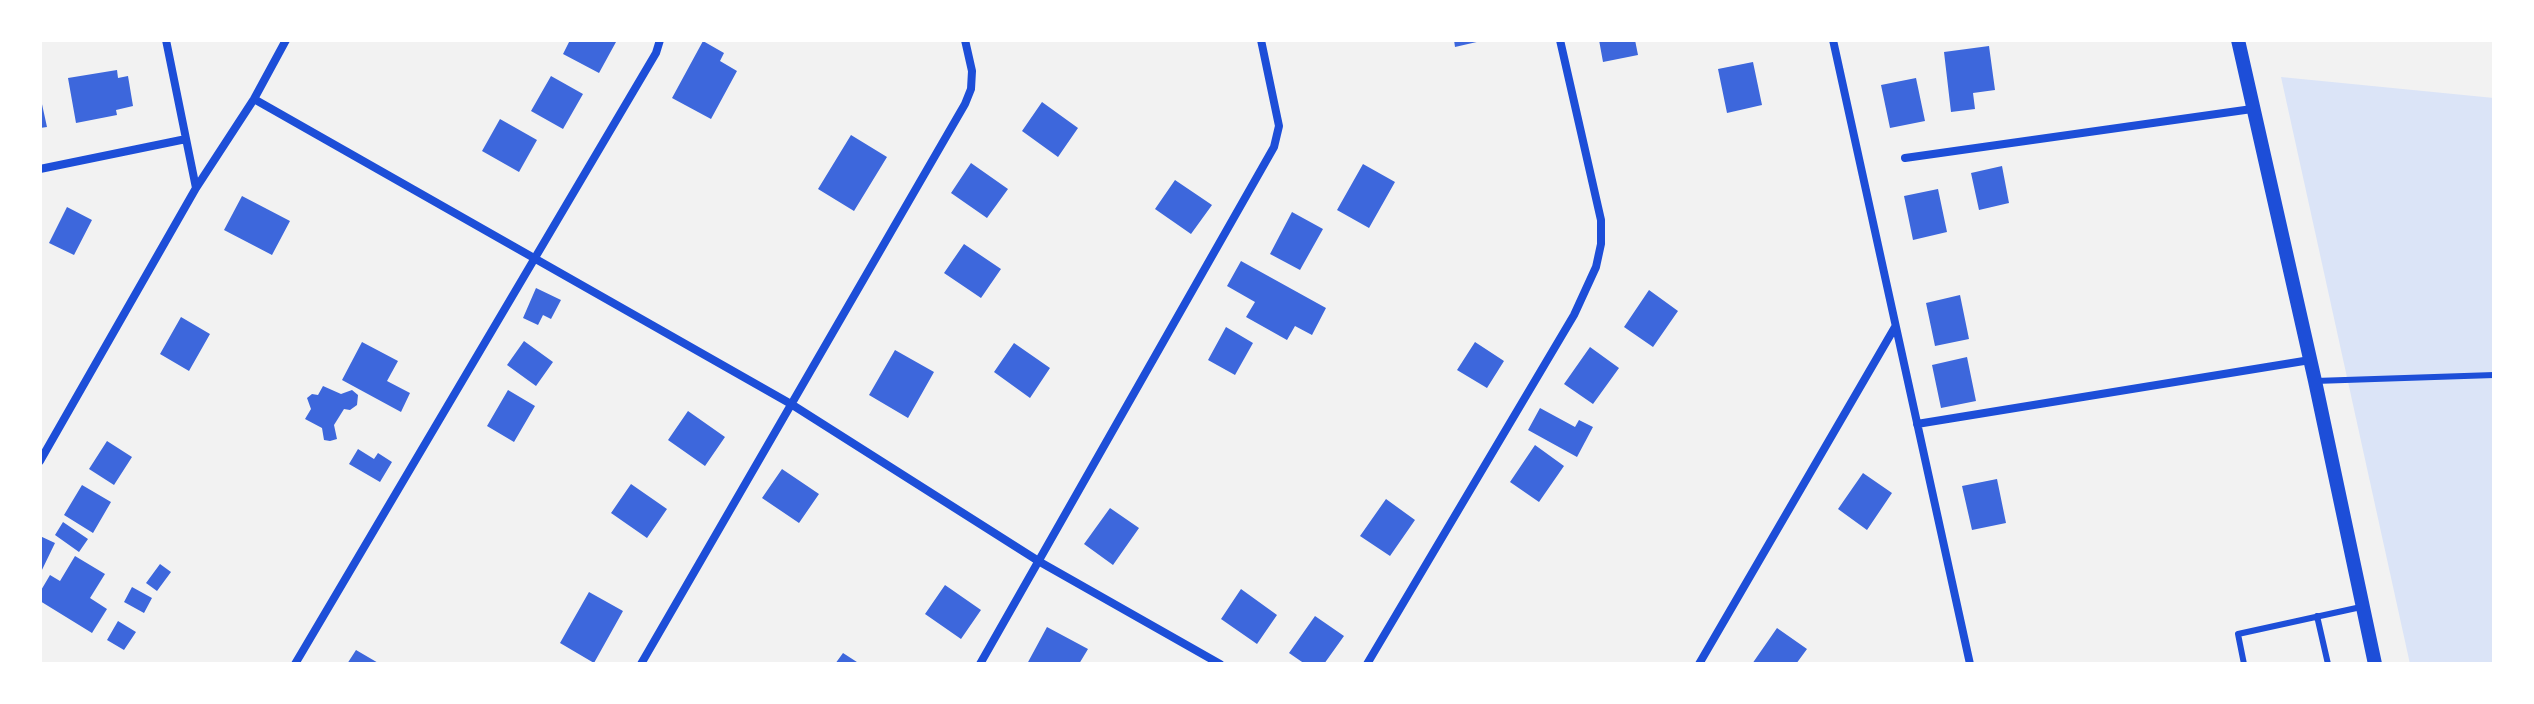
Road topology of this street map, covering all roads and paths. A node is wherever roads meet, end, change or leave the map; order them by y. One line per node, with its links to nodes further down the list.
1 (166, 40): 11 (street)
2 (286, 40): 9 (street)
3 (660, 40): 15 (street)
4 (965, 40): 20 (street)
5 (1261, 40): 23 (street)
6 (1560, 40): 30 (street)
7 (1833, 40): 16 (street)
8 (2238, 40): 10 (street)
9 (254, 99): 14 (street); 15 (street)
10 (2252, 109): 12 (street); 17 (street)
11 (186, 139): 13 (street); 14 (street)
12 (1905, 158)
13 (40, 169)
14 (196, 188): 22 (street)
15 (534, 256): 20 (street); 26 (street)
16 (1896, 326): 21 (street); 31 (street)
17 (2310, 360): 19 (street); 21 (street)
18 (2494, 375): 19 (lane)
19 (2315, 381): 24 (street)
20 (791, 404): 23 (street); 27 (street)
21 (1917, 424): 32 (street)
22 (40, 461)
23 (1040, 562): 28 (street); 29 (street)
24 (2362, 606): 25 (lane); 35 (street)
25 (2317, 616): 33 (lane); 34 (lane)
26 (295, 664)
27 (641, 664)
28 (980, 664)
29 (1220, 664)
30 (1367, 664)
31 (1699, 664)
32 (1970, 664)
33 (2244, 664)
34 (2328, 664)
35 (2375, 664)

